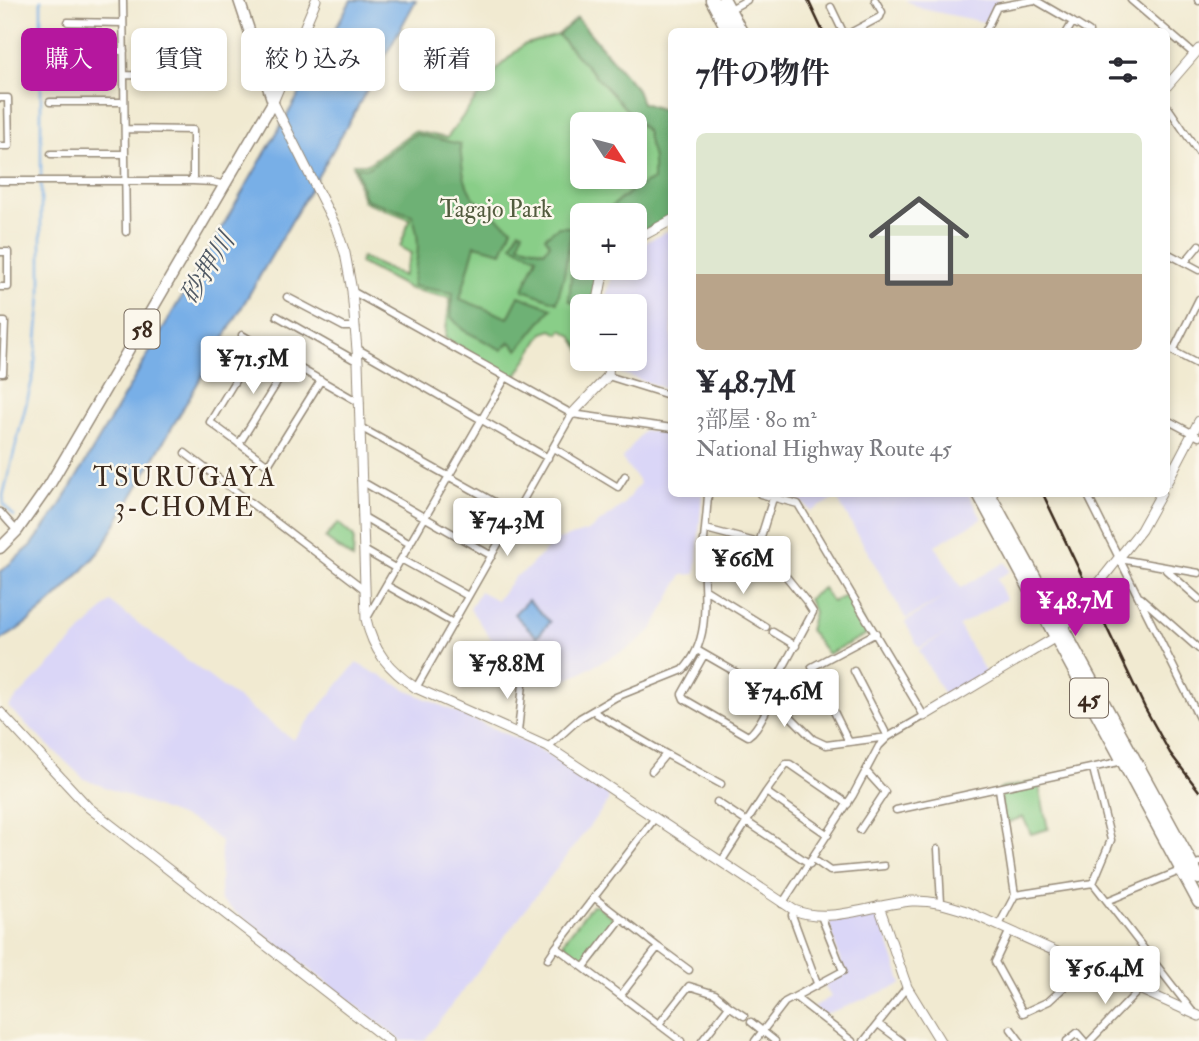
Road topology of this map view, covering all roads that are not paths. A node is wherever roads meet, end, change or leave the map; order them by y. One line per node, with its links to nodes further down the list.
1 (123, 0): 12 (street)
2 (239, 0): 31 (main road)
3 (316, 0): 31 (street)
4 (712, 0): 9 (highway)
5 (747, 0): 9 (street)
6 (875, 0): 16 (street)
7 (1131, 0): 20 (street)
8 (831, 7): 15 (street)
9 (724, 8): 13 (highway); 14 (highway)
10 (68, 22): 12 (street)
11 (1073, 22): 17 (street); 18 (street); 19 (street)
12 (124, 23): 23 (street)
13 (728, 28)
14 (738, 28)
15 (841, 28)
16 (859, 28)
17 (987, 28)
18 (1069, 28)
19 (1083, 28)
20 (1167, 28)
21 (1170, 30): 24 (street)
22 (117, 51): 23 (street)
23 (124, 51): 25 (street)
24 (1197, 51): 27 (street)
25 (125, 75): 26 (street); 30 (street)
26 (131, 75)
27 (1170, 82)
28 (0, 98): 34 (street)
29 (50, 102): 30 (street)
30 (124, 102): 33 (street)
31 (273, 102): 41 (main road, 58); 51 (street)
32 (1170, 110): 35 (street)
33 (125, 129): 37 (street); 40 (street)
34 (0, 146)
35 (1199, 153)
36 (51, 154): 37 (street)
37 (124, 154): 39 (street)
38 (0, 181): 39 (street)
39 (125, 181): 40 (street); 43 (street)
40 (193, 181): 41 (street)
41 (225, 185): 98 (main road, 58)
42 (668, 222): 44 (street)
43 (126, 232)
44 (647, 234)
45 (1199, 245): 48 (street)
46 (0, 252): 50 (street)
47 (1170, 255): 48 (street)
48 (1185, 262): 49 (street)
49 (1199, 270)
50 (0, 287)
51 (352, 291): 56 (street); 67 (street)
52 (287, 297): 56 (street)
53 (1199, 299): 60 (street)
54 (277, 316): 62 (street)
55 (0, 322): 65 (street)
56 (355, 327): 59 (street)
57 (242, 335): 58 (street)
58 (258, 343): 61 (street); 78 (street)
59 (358, 349): 62 (street); 72 (street)
60 (1170, 349): 63 (street)
61 (290, 362): 68 (street); 78 (street)
62 (358, 362): 70 (street)
63 (1199, 365)
64 (609, 371): 66 (street)
65 (0, 373)
66 (608, 376): 69 (street); 71 (street)
67 (506, 377): 71 (street); 72 (street)
68 (321, 380): 70 (street); 78 (street)
69 (668, 395)
70 (360, 403): 75 (street)
71 (572, 414): 76 (street); 79 (street)
72 (481, 419): 81 (street); 82 (street)
73 (1199, 421): 77 (street)
74 (1170, 422): 77 (street)
75 (360, 427): 82 (street); 85 (street)
76 (668, 427)
77 (1196, 435): 84 (street)
78 (239, 444)
79 (554, 448): 81 (street); 83 (street)
80 (185, 453): 110 (street)
81 (548, 458): 94 (street)
82 (450, 476): 94 (street); 96 (street)
83 (625, 476)
84 (1170, 477)
85 (361, 481): 95 (street); 96 (street)
86 (708, 497): 97 (street)
87 (773, 497): 99 (street)
88 (779, 497): 119 (street)
89 (981, 497): 120 (highway, 45)
90 (990, 497): 120 (highway, 45)
91 (1089, 497): 105 (street)
92 (1159, 497): 105 (street)
93 (0, 512): 98 (street)
94 (516, 514): 103 (street)
95 (362, 516): 100 (street); 102 (street)
96 (425, 518): 100 (street); 103 (street)
97 (706, 529): 99 (street); 111 (street)
98 (17, 531): 101 (main road, 58)
99 (760, 543): 121 (street)
100 (410, 544): 104 (street)
101 (0, 548)
102 (363, 550): 106 (street); 110 (street)
103 (492, 556): 113 (street)
104 (401, 559): 106 (street); 113 (street)
105 (1120, 559): 107 (street); 112 (street); 120 (street)
106 (395, 568): 109 (street)
107 (1165, 569): 108 (street); 114 (street)
108 (1199, 573)
109 (386, 585): 115 (street); 116 (street)
110 (365, 589): 115 (street)
111 (706, 590): 117 (street); 123 (street)
112 (1137, 595): 122 (street); 133 (street)
113 (468, 596): 116 (street)
114 (1199, 598)
115 (366, 619): 127 (street)
116 (453, 623): 127 (street)
117 (766, 627)
118 (773, 632): 121 (street)
119 (876, 633): 132 (street); 136 (street)
120 (1059, 634): 132 (street); 139 (highway, 45)
121 (796, 646): 128 (street)
122 (1199, 649)
123 (697, 650): 124 (street); 130 (street)
124 (704, 655): 128 (street); 129 (street)
125 (854, 671): 135 (street)
126 (524, 674): 134 (street)
127 (416, 688): 134 (street)
128 (770, 692): 129 (street)
129 (774, 700): 136 (street)
130 (594, 710): 137 (street); 138 (street)
131 (0, 712): 191 (street)
132 (924, 716): 135 (street)
133 (1199, 718)
134 (518, 732): 137 (street)
135 (888, 737): 136 (street); 142 (street)
136 (849, 742)
137 (548, 747): 149 (street)
138 (666, 754): 141 (street); 143 (street)
139 (1127, 759): 140 (street); 157 (highway, 45)
140 (1093, 769): 144 (street); 159 (street)
141 (652, 771)
142 (866, 771): 147 (street); 151 (street)
143 (721, 784)
144 (999, 789): 148 (street); 160 (street)
145 (766, 792): 147 (street); 150 (street); 152 (street)
146 (717, 802): 150 (street)
147 (848, 804): 152 (street)
148 (896, 810)
149 (655, 818): 154 (street); 161 (street)
150 (747, 823): 154 (street); 155 (street)
151 (860, 830)
152 (828, 835): 155 (street)
153 (938, 849): 164 (street)
154 (721, 862): 165 (street)
155 (811, 862): 156 (street); 165 (street)
156 (884, 866)
157 (1191, 867): 158 (highway, 45); 162 (street); 163 (highway, 45)
158 (1199, 878)
159 (1093, 883): 160 (street); 162 (street)
160 (1014, 895): 170 (street)
161 (595, 898): 169 (street); 172 (street)
162 (1107, 901): 184 (street)
163 (1199, 902)
164 (941, 903): 166 (street); 170 (street)
165 (782, 904): 167 (street)
166 (879, 906): 168 (street); 179 (street)
167 (794, 910): 168 (street); 178 (street)
168 (821, 916): 178 (street)
169 (621, 919): 173 (street); 176 (street)
170 (999, 925): 171 (street)
171 (1010, 930): 175 (street); 175 (street)
172 (556, 947): 174 (street); 176 (street)
173 (658, 947): 177 (street); 181 (street)
174 (548, 958)
175 (1088, 965): 180 (street)
176 (584, 967): 181 (street)
177 (689, 970)
178 (817, 983): 182 (street)
179 (907, 987): 188 (street); 199 (street)
180 (1140, 989): 184 (street); 203 (street)
181 (621, 995): 187 (street)
182 (795, 997): 190 (street); 196 (street)
183 (729, 1006): 185 (street); 187 (street); 193 (street)
184 (1196, 1014)
185 (744, 1016)
186 (751, 1023): 190 (street)
187 (659, 1024): 192 (street)
188 (878, 1024): 197 (street); 198 (street)
189 (1011, 1029): 200 (street)
190 (763, 1031): 194 (street); 195 (street)
191 (389, 1041)
192 (681, 1041)
193 (702, 1041)
194 (755, 1041)
195 (775, 1041)
196 (852, 1041)
197 (864, 1041)
198 (901, 1041)
199 (940, 1041)
200 (1020, 1041)
201 (1068, 1041): 202 (street)
202 (1084, 1041)
203 (1090, 1041)

